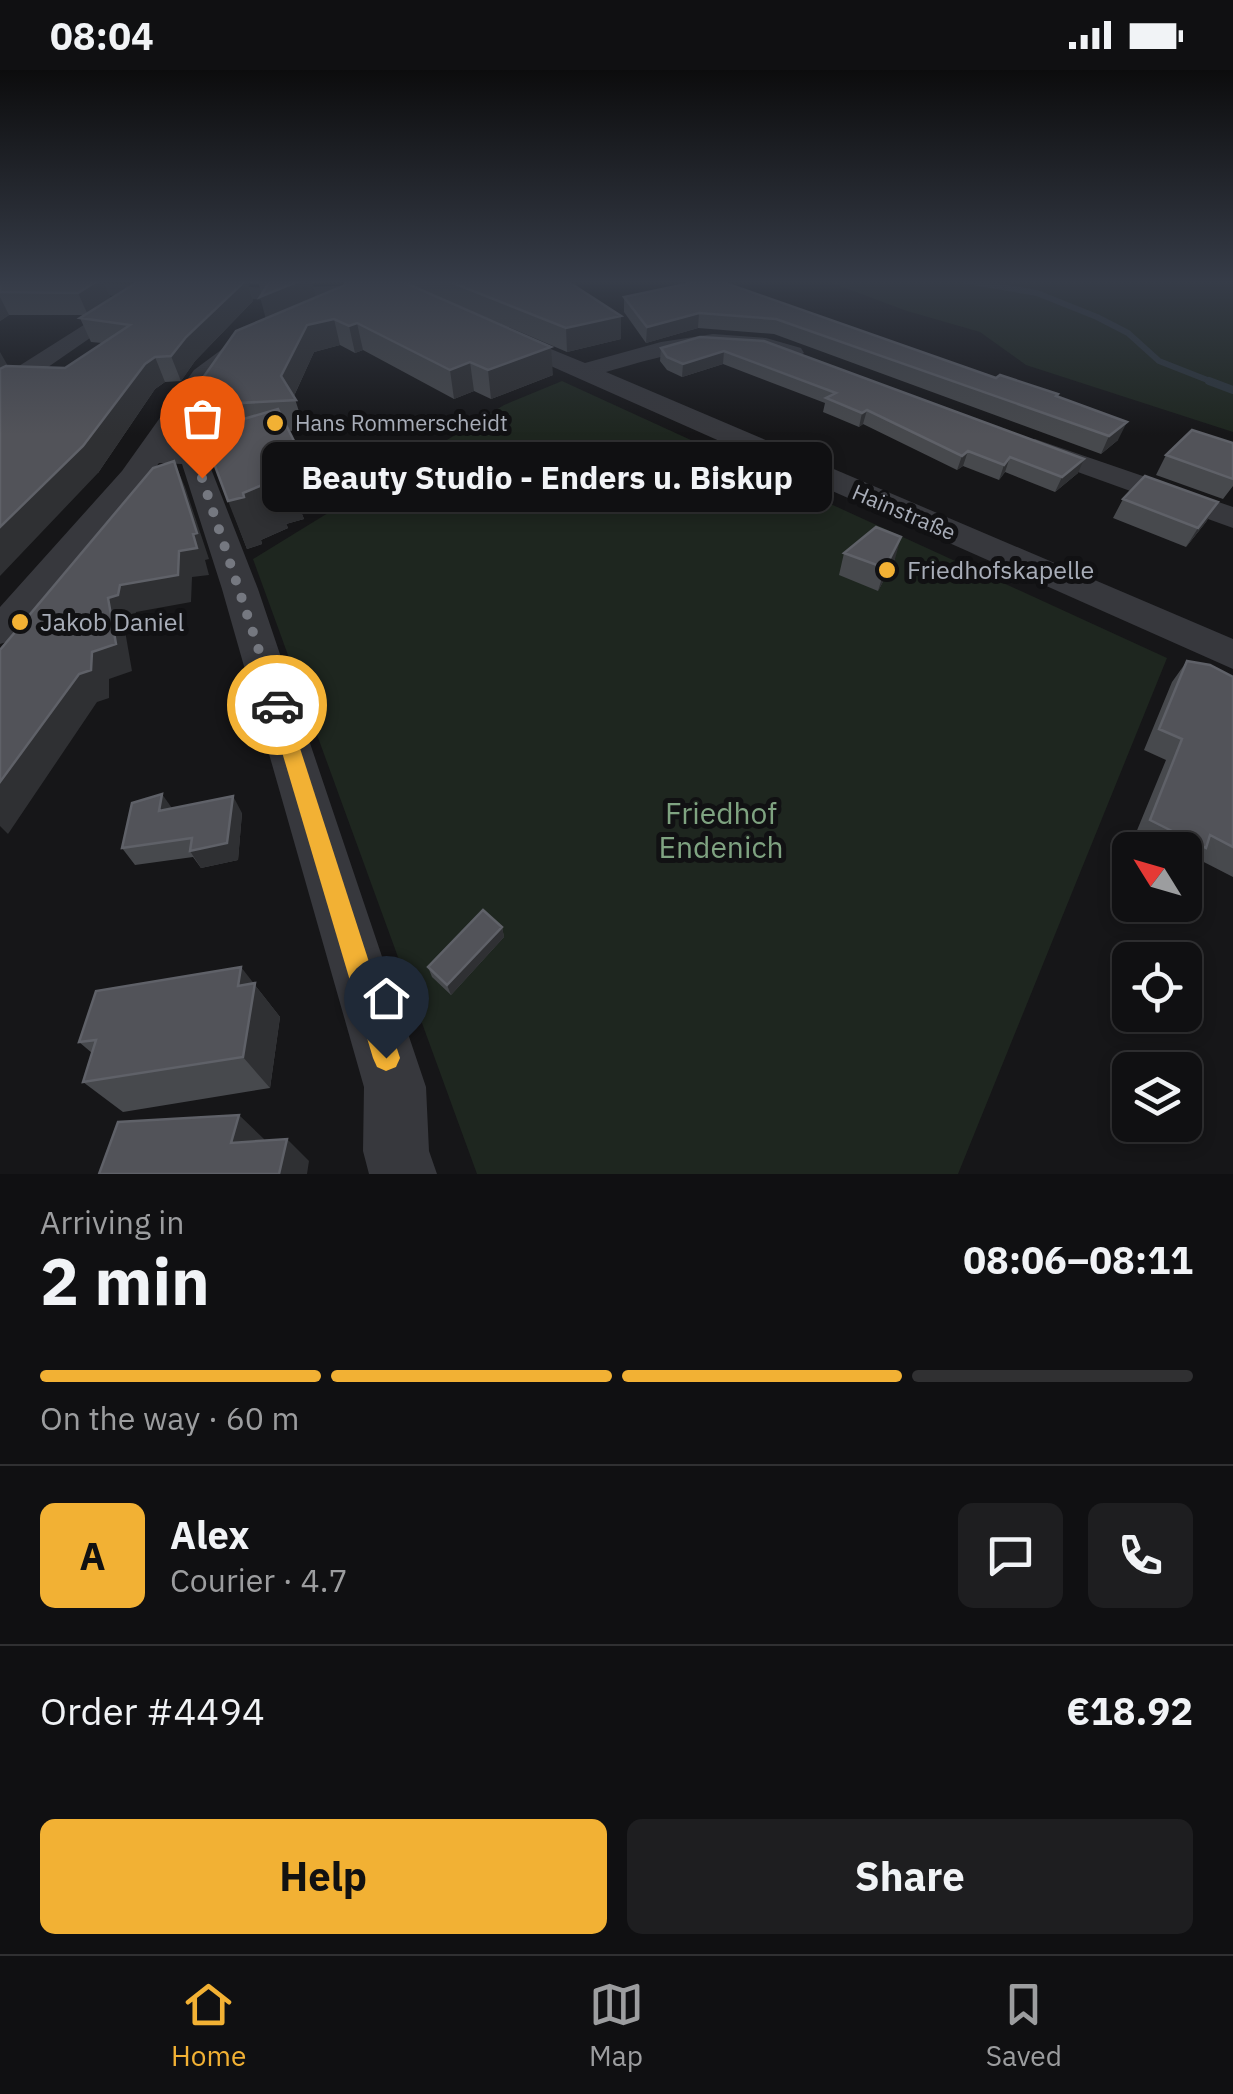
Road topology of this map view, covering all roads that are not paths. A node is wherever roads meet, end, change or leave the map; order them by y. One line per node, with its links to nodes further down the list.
1 (83, 333): 6 (street)
2 (275, 333): 8 (street)
3 (495, 333): 5 (street, Hainstraße)
4 (821, 364): 5 (street)
5 (582, 372): 11 (street, Hainstraße)
6 (0, 389)
7 (1016, 439): 9 (street)
8 (151, 454): 10 (street); 12 (street)
9 (1233, 518)
10 (0, 630)
11 (1233, 655)
12 (403, 1174)

